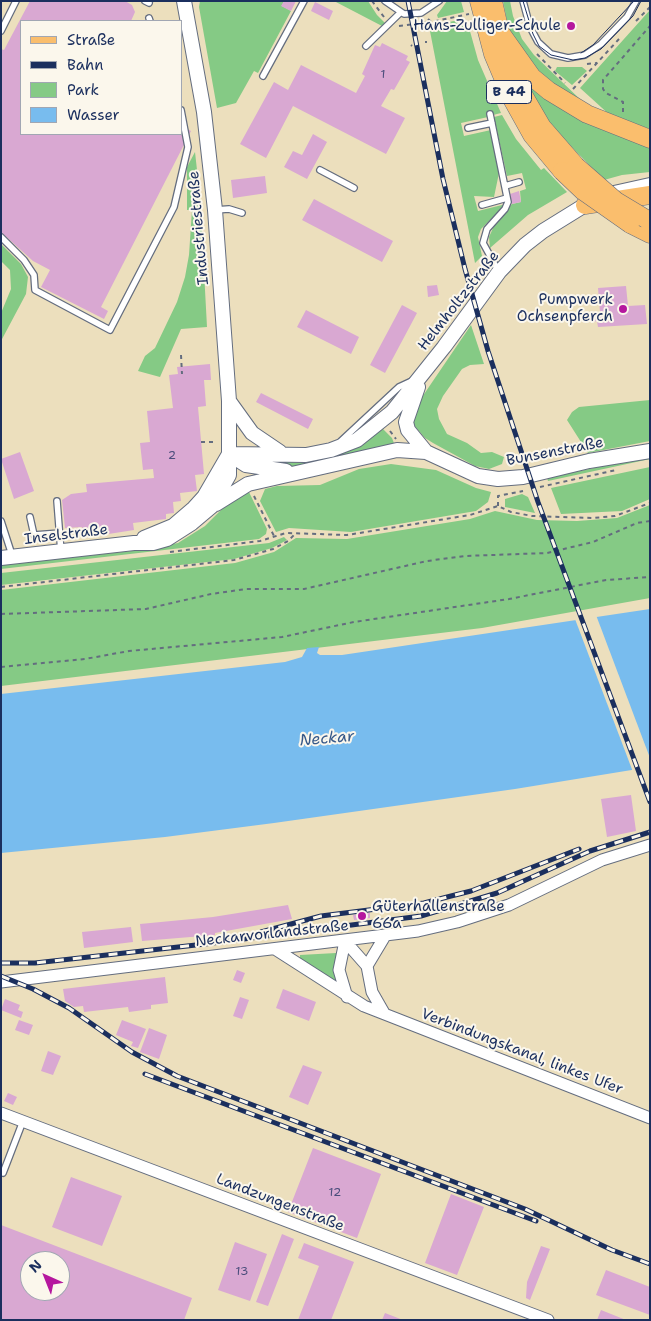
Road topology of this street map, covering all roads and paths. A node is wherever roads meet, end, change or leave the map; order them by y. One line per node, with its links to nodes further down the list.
1 (16, 1): 15 (lane)
2 (184, 1): 39 (street, Industriestraße)
3 (304, 1): 20 (lane)
4 (386, 1): 11 (lane)
5 (439, 1): 12 (lane)
6 (494, 1): 16 (main road, B 44)
7 (523, 1): 8 (lane)
8 (636, 1)
9 (475, 7): 12 (path); 29 (main road, B 44)
10 (650, 7): 13 (path)
11 (401, 12): 12 (lane); 18 (lane)
12 (422, 13)
13 (636, 21)
14 (650, 26): 26 (path)
15 (1, 31)
16 (500, 32): 26 (main road); 29 (main road, B 44)
17 (623, 35): 22 (path)
18 (366, 46)
19 (536, 52): 21 (path)
20 (263, 76)
21 (565, 83)
22 (578, 95)
23 (490, 114): 25 (lane)
24 (182, 115): 42 (lane)
25 (492, 123): 27 (lane); 33 (lane)
26 (617, 127): 28 (main road)
27 (468, 128)
28 (650, 139)
29 (569, 168): 41 (main road, B 44, bridge)
30 (320, 170): 34 (lane)
31 (520, 182): 33 (lane)
32 (650, 185): 38 (street, Helmholtzstraße)
33 (505, 186): 36 (lane)
34 (354, 188)
35 (650, 195): 38 (main road)
36 (508, 198): 37 (lane); 43 (lane)
37 (482, 205)
38 (585, 205): 43 (street, Helmholtzstraße)
39 (214, 210): 40 (lane); 47 (street, Industriestraße)
40 (242, 213)
41 (644, 224)
42 (1, 236)
43 (499, 272): 46 (street, Helmholtzstraße)
44 (181, 355): 45 (path)
45 (182, 374)
46 (423, 374): 53 (street, Helmholtzstraße); 55 (street, Helmholtzstraße)
47 (229, 401): 54 (street, Industriestraße); 55 (street)
48 (386, 427): 51 (path)
49 (201, 442): 50 (path)
50 (216, 442)
51 (398, 446)
52 (650, 451): 53 (street, Bunsenstraße)
53 (426, 452): 57 (street, Bunsenstraße)
54 (229, 454): 55 (street, Helmholtzstraße); 57 (street, Bunsenstraße); 64 (street, Inselstraße); 72 (street, Inselstraße)
55 (284, 454)
56 (621, 469): 58 (path)
57 (295, 472): 64 (street, Bunsenstraße)
58 (536, 488)
59 (526, 490): 63 (path)
60 (252, 491): 71 (path)
61 (57, 501): 69 (lane)
62 (650, 503): 63 (path)
63 (498, 506): 71 (path)
64 (211, 507): 72 (street, Inselstraße)
65 (30, 517): 69 (lane)
66 (1, 521): 74 (lane)
67 (650, 521): 77 (path)
68 (108, 529): 70 (path)
69 (60, 533): 73 (lane)
70 (106, 533)
71 (296, 533): 76 (path)
72 (134, 542): 73 (street, Inselstraße)
73 (61, 552): 74 (street, Inselstraße)
74 (7, 558)
75 (650, 577): 78 (path)
76 (1, 588)
77 (1, 614)
78 (1, 667)
79 (650, 845): 80 (street, Neckarvorlandstraße)
80 (385, 936): 81 (street, Neckarvorlandstraße); 83 (street)
81 (345, 941): 82 (street, Neckarvorlandstraße); 83 (street); 85 (street)
82 (275, 949): 84 (street, Neckarvorlandstraße); 85 (street, Verbindungskanal, linkes Ufer)
83 (367, 966): 86 (street)
84 (1, 982)
85 (347, 996): 86 (street, Verbindungskanal, linkes Ufer)
86 (384, 1013): 88 (street, Verbindungskanal, linkes Ufer)
87 (1, 1113): 89 (street, Landzungenstraße)
88 (650, 1118)
89 (24, 1121): 90 (lane); 91 (street, Landzungenstraße)
90 (1, 1172)
91 (548, 1320)

